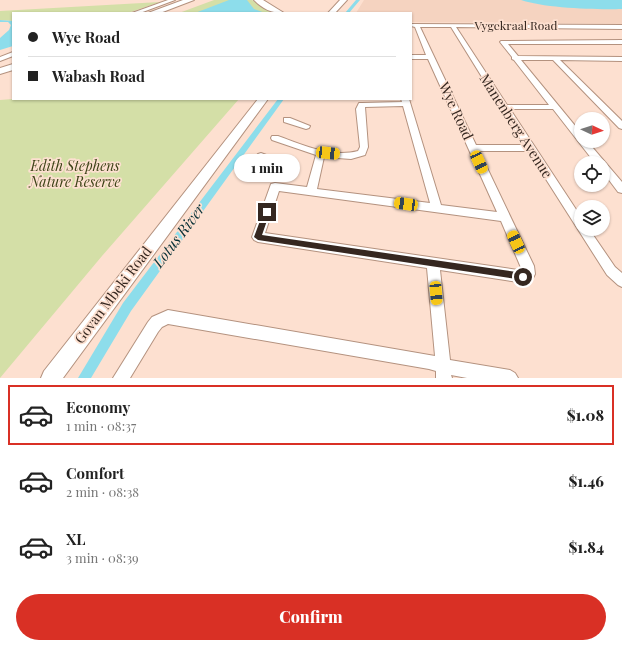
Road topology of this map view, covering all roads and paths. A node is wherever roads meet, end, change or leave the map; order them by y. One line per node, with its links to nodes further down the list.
1 (173, 0): 7 (street)
2 (190, 0): 8 (highway)
3 (200, 0): 9 (highway)
4 (258, 0): 10 (highway)
5 (336, 0): 11 (main road)
6 (344, 0): 12 (main road)
7 (138, 12)
8 (155, 12)
9 (166, 12)
10 (278, 12)
11 (325, 12)
12 (332, 12)
13 (414, 25): 14 (street, Vygekraal Road); 21 (street, Wye Road)
14 (452, 25): 15 (street, Vygekraal Road); 32 (street, Manenberg Avenue)
15 (566, 26): 16 (street, Vygekraal Road); 17 (street)
16 (622, 27)
17 (574, 32)
18 (622, 42): 22 (street)
19 (12, 54): 23 (street)
20 (412, 57): 21 (street)
21 (431, 57): 39 (street, Wye Road)
22 (514, 58): 24 (street); 33 (street)
23 (0, 59)
24 (555, 59): 25 (street); 36 (street)
25 (622, 59)
26 (12, 62): 27 (highway)
27 (0, 66)
28 (12, 67): 29 (highway)
29 (0, 71)
30 (262, 100): 56 (main road, Govan Mbeki Road)
31 (405, 101): 42 (street); 49 (street)
32 (504, 107): 33 (street); 40 (street, Manenberg Avenue)
33 (554, 107): 37 (street)
34 (287, 120): 35 (street)
35 (306, 126)
36 (622, 126)
37 (574, 131)
38 (275, 138): 42 (street)
39 (473, 148): 40 (street); 51 (street, Wye Road)
40 (531, 148): 50 (street, Manenberg Avenue)
41 (588, 148): 44 (street)
42 (321, 154): 48 (street)
43 (262, 156): 45 (street)
44 (595, 156)
45 (279, 163)
46 (610, 174): 47 (street)
47 (622, 189)
48 (311, 192): 49 (street); 53 (street, Wye Road)
49 (437, 209): 51 (street)
50 (574, 215)
51 (505, 217): 53 (street, Wye Road)
52 (588, 236): 54 (street)
53 (433, 264): 55 (street)
54 (622, 282)
55 (443, 372): 57 (street); 58 (street)
56 (51, 378)
57 (121, 378)
58 (510, 378)

